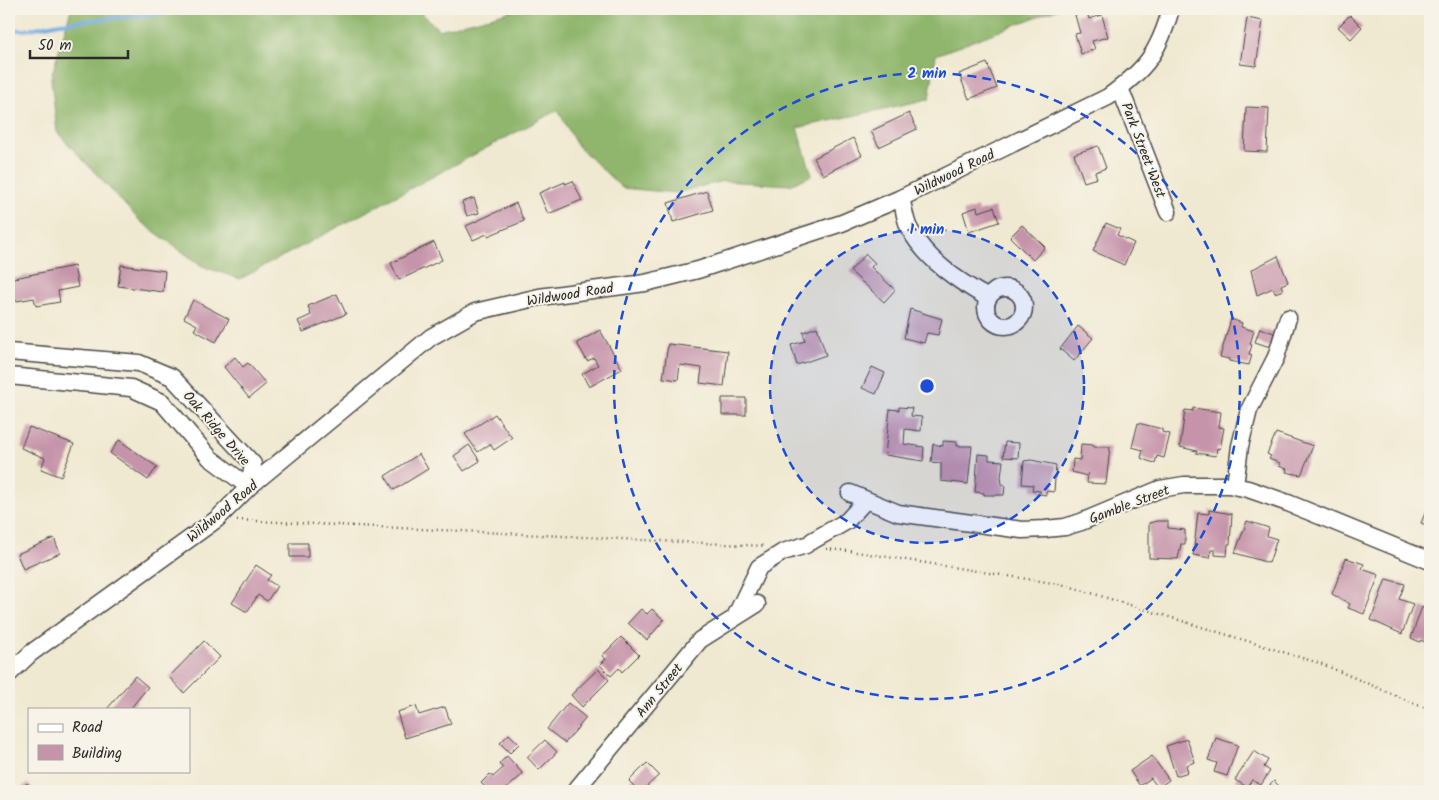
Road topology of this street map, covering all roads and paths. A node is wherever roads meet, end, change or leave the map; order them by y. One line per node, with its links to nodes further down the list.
1 (1171, 9): 2 (street, Wildwood Road)
2 (1120, 88): 3 (street, Wildwood Road); 4 (street, Park Street West)
3 (901, 198): 5 (street); 12 (street, Wildwood Road)
4 (1168, 212)
5 (988, 298)
6 (1288, 318): 11 (street)
7 (9, 352): 8 (street, Oak Ridge Drive)
8 (92, 358): 10 (street); 12 (street, Oak Ridge Drive)
9 (9, 376): 10 (street, Oak Ridge Drive)
10 (90, 384): 12 (street, Oak Ridge Drive)
11 (1235, 486): 14 (street, Gamble Street); 18 (street, Gamble Street)
12 (249, 487): 15 (street, Wildwood Road)
13 (850, 493): 14 (street, Gamble Street)
14 (865, 501): 16 (street)
15 (217, 519): 17 (path); 21 (street, Wildwood Road)
16 (814, 545): 20 (street); 22 (path)
17 (767, 546)
18 (1430, 561)
19 (757, 604): 20 (street, Ann Street)
20 (735, 618): 23 (street, Ann Street)
21 (9, 674)
22 (1430, 710)
23 (575, 791)

